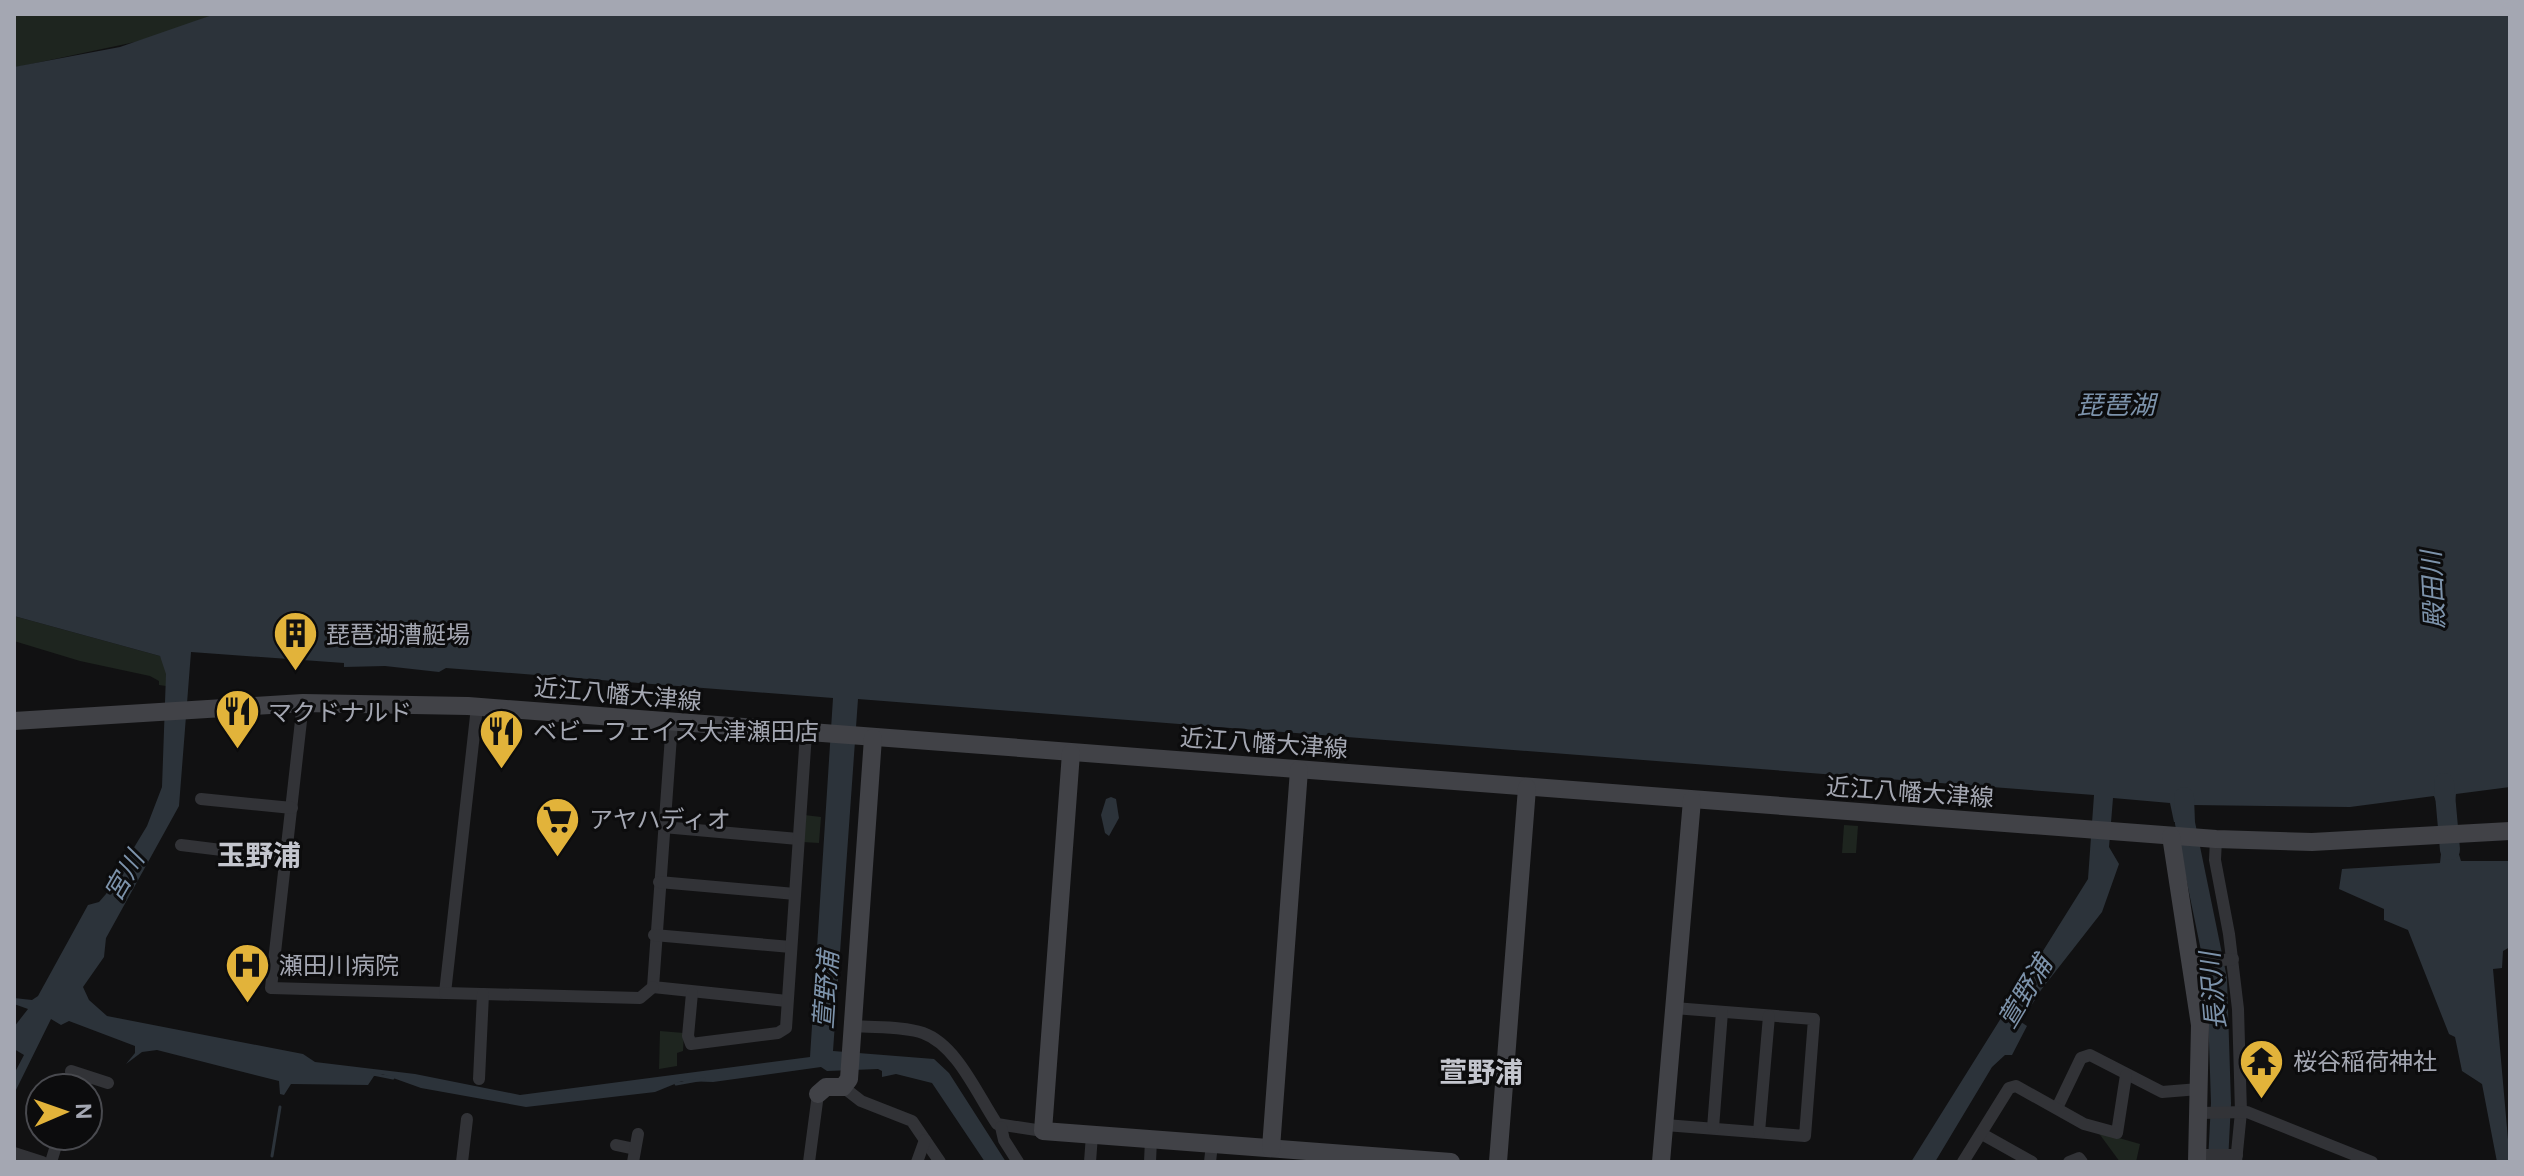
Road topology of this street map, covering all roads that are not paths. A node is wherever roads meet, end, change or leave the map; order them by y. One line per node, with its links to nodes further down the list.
1 (303, 703): 2 (street, 近江八幡大津線); 3 (street, 近江八幡大津線); 12 (street)
2 (477, 707): 4 (street, 近江八幡大津線); 27 (street)
3 (14, 721)
4 (672, 722): 5 (street, 近江八幡大津線); 13 (street)
5 (806, 733): 6 (street, 近江八幡大津線); 16 (street)
6 (868, 738): 7 (street, 近江八幡大津線); 34 (street)
7 (1071, 753): 8 (street, 近江八幡大津線); 49 (street)
8 (1299, 770): 9 (street, 近江八幡大津線); 59 (street)
9 (1527, 788): 11 (street, 近江八幡大津線); 74 (street)
10 (201, 799): 12 (street)
11 (1692, 800): 15 (street, 近江八幡大津線); 31 (street)
12 (292, 808): 19 (street)
13 (663, 827): 16 (street); 20 (street)
14 (2510, 831): 17 (street, 近江八幡大津線)
15 (2173, 836): 17 (street, 近江八幡大津線); 25 (street)
16 (798, 839): 21 (street)
17 (2210, 839): 24 (street)
18 (181, 845): 19 (street)
19 (286, 858): 27 (street)
20 (659, 882): 21 (street); 22 (street)
21 (795, 894): 23 (street)
22 (654, 935): 23 (street); 26 (street)
23 (791, 947): 30 (street)
24 (2230, 960): 25 (street); 43 (street)
25 (2196, 963): 40 (street)
26 (653, 987): 28 (street); 29 (street)
27 (445, 993): 29 (street)
28 (692, 993): 30 (street); 30 (street)
29 (483, 994): 36 (street)
30 (787, 1001)
31 (1674, 1008): 32 (street); 46 (street)
32 (1722, 1012): 33 (street); 48 (street)
33 (1769, 1016): 50 (street); 50 (street)
34 (854, 1026): 37 (street); 47 (street)
35 (2126, 1075): 40 (street); 42 (street); 42 (street)
36 (479, 1079)
37 (846, 1079): 41 (street); 55 (street)
38 (104, 1082): 39 (street)
39 (108, 1083)
40 (2199, 1089): 44 (street)
41 (818, 1094): 67 (street)
42 (2057, 1108): 52 (street)
43 (2238, 1112): 44 (street); 62 (street); 80 (street)
44 (2203, 1113): 61 (street)
45 (467, 1119): 66 (street)
46 (1665, 1125): 48 (street); 75 (street)
47 (1001, 1127): 49 (street); 70 (street)
48 (1713, 1128): 50 (street)
49 (1043, 1131): 53 (street)
50 (1759, 1132)
51 (638, 1134): 60 (street)
52 (1982, 1134): 76 (street); 77 (street)
53 (1092, 1135): 54 (street); 71 (street)
54 (1151, 1139): 58 (street); 72 (street)
55 (925, 1140): 68 (street); 69 (street)
56 (616, 1145): 60 (street)
57 (14, 1153): 65 (street)
58 (1211, 1153): 59 (street)
59 (1270, 1155): 63 (street)
60 (634, 1156)
61 (2199, 1157): 62 (street)
62 (2234, 1157)
63 (1332, 1158): 64 (street)
64 (1395, 1160): 73 (street)
65 (42, 1162)
66 (462, 1162)
67 (809, 1162)
68 (917, 1162)
69 (940, 1162)
70 (1018, 1162)
71 (1090, 1162)
72 (1150, 1162)
73 (1451, 1162)
74 (1498, 1162)
75 (1661, 1162)
76 (1963, 1162)
77 (2032, 1162)
78 (2069, 1162): 79 (street)
79 (2082, 1162)
80 (2372, 1162)

